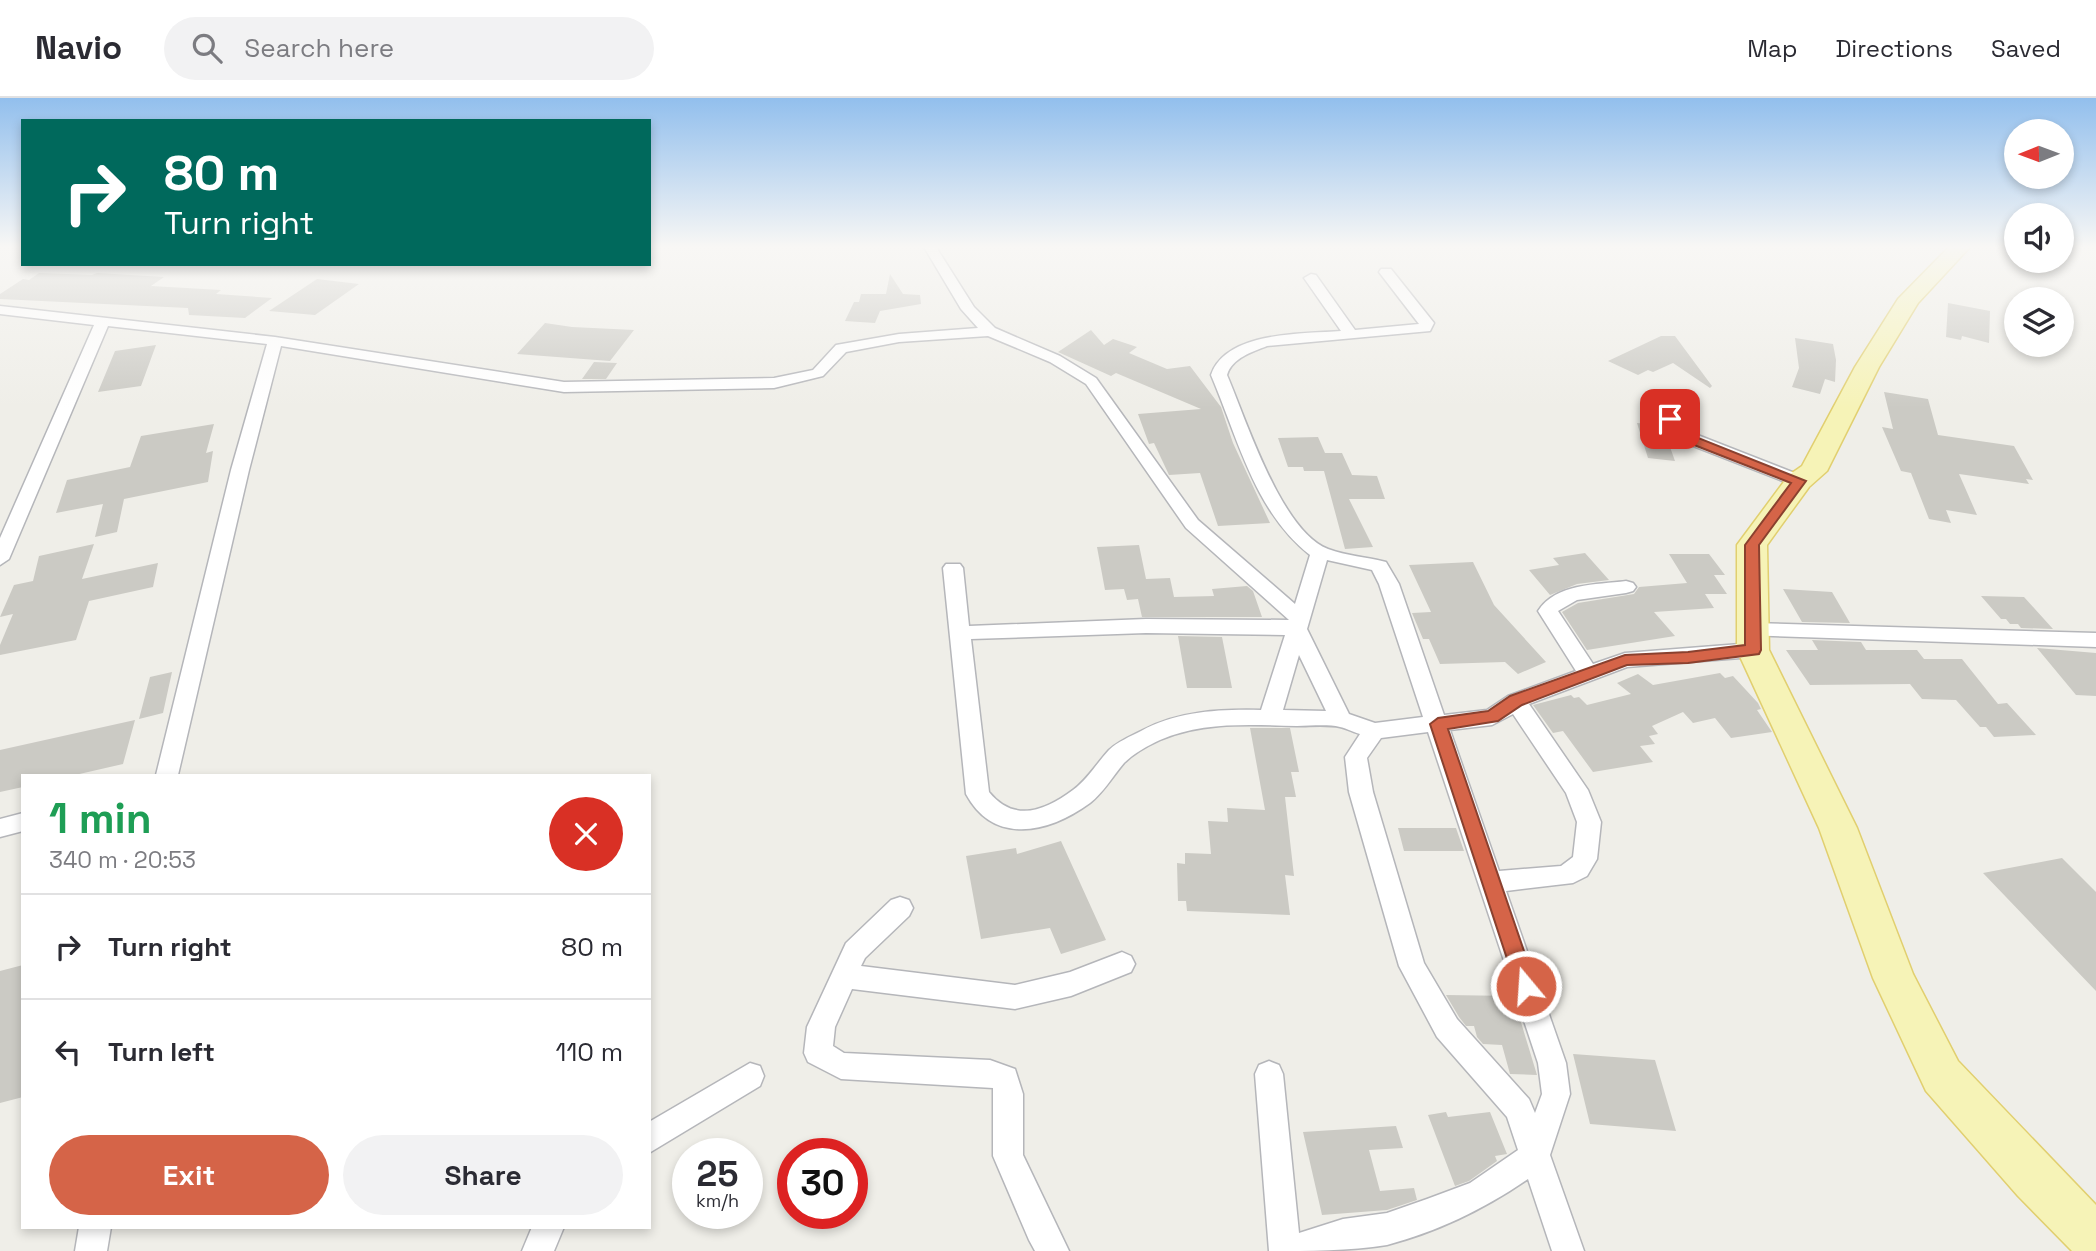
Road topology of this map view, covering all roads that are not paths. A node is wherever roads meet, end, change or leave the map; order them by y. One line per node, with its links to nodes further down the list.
1 (963, 301): 7 (street)
2 (1327, 301): 8 (street)
3 (1409, 301): 8 (street)
4 (1908, 301): 11 (main road)
5 (0, 310): 6 (street)
6 (103, 321): 9 (street); 13 (street)
7 (990, 331): 9 (street); 16 (street)
8 (1351, 334): 12 (street)
9 (275, 341): 26 (street)
10 (1674, 397): 11 (street)
11 (1799, 481): 19 (main road)
12 (1320, 553): 16 (street); 24 (street)
13 (0, 559)
14 (953, 568): 17 (street)
15 (1626, 587): 20 (street)
16 (1298, 624): 17 (street); 22 (street); 23 (street)
17 (960, 633): 22 (street)
18 (2096, 639): 19 (street)
19 (1753, 640): 20 (street); 39 (main road)
20 (1588, 673): 21 (street)
21 (1516, 701): 24 (street); 29 (street)
22 (1270, 716): 23 (street)
23 (1341, 719): 25 (street)
24 (1438, 724): 25 (street); 29 (street)
25 (1374, 731): 36 (street)
26 (167, 774)
27 (21, 823): 28 (street)
28 (0, 828)
29 (1491, 882): 36 (street)
30 (900, 908): 32 (street)
31 (1122, 964): 32 (street)
32 (844, 976): 42 (street)
33 (1269, 1074): 43 (street)
34 (750, 1076): 35 (street)
35 (651, 1138)
36 (1534, 1157): 44 (street); 45 (street)
37 (95, 1229): 40 (street)
38 (547, 1229): 41 (street)
39 (2096, 1240)
40 (91, 1251)
41 (538, 1251)
42 (1053, 1251)
43 (1285, 1251)
44 (1291, 1251)
45 (1568, 1251)

